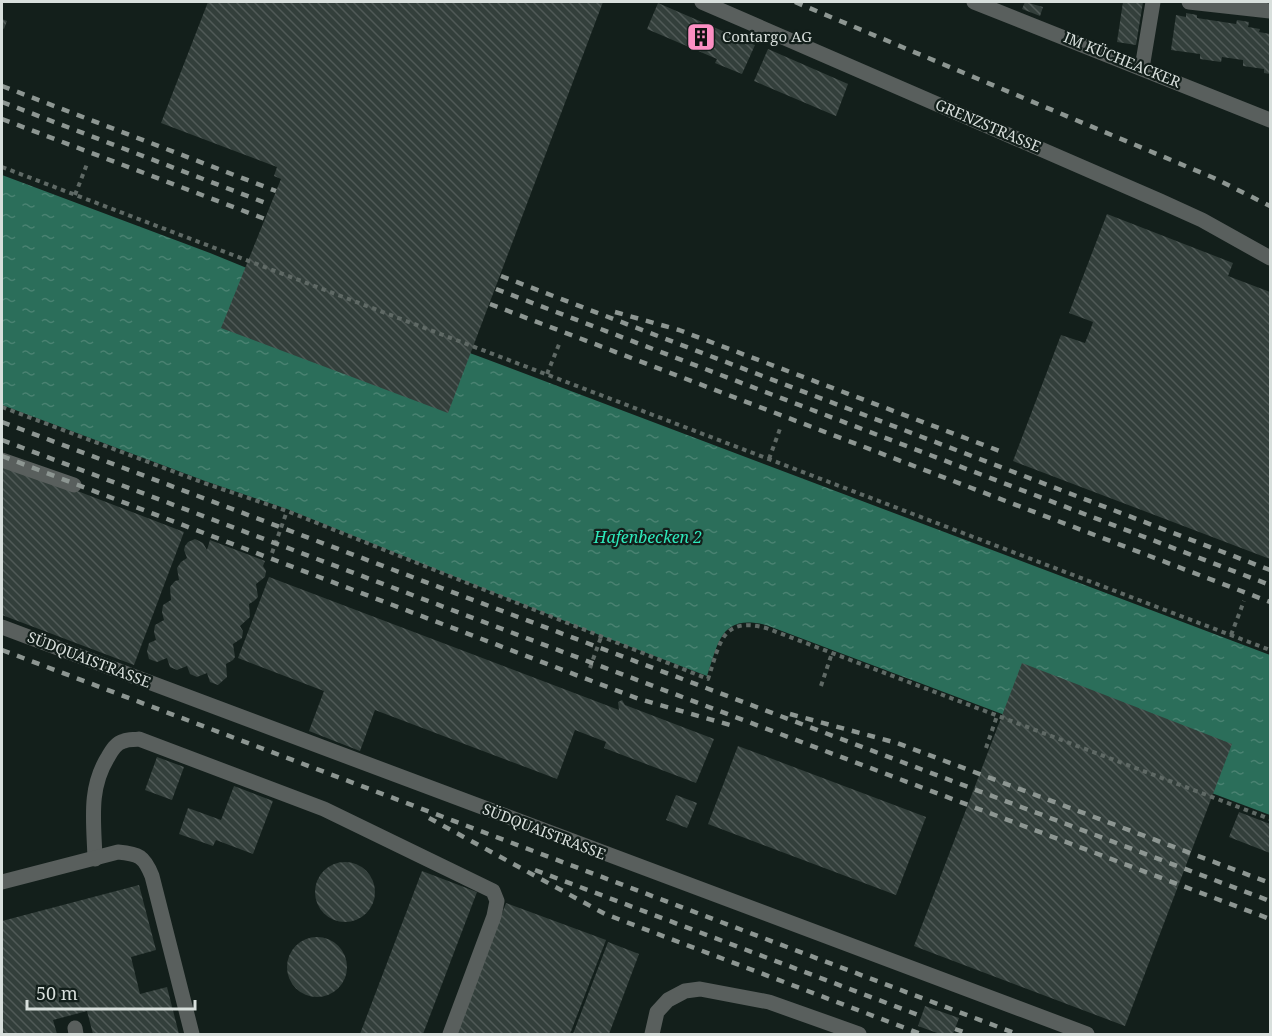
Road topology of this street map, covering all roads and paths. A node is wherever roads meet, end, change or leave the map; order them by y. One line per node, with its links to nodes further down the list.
1 (702, 2): 11 (street, GRENZSTRASSE)
2 (974, 2): 6 (street, IM KÜCHEACKER)
3 (1153, 2): 6 (street)
4 (1189, 2): 5 (street)
5 (1270, 11)
6 (1142, 68): 7 (street, IM KÜCHEACKER)
7 (1270, 120)
8 (87, 164): 10 (path)
9 (2, 167): 10 (path)
10 (75, 195): 13 (path)
11 (1270, 258)
12 (560, 342): 13 (path)
13 (548, 374): 16 (path)
14 (2, 407): 19 (path)
15 (781, 426): 16 (path)
16 (769, 459): 23 (path)
17 (2, 460): 18 (street)
18 (74, 485)
19 (287, 511): 20 (path); 24 (path)
20 (272, 553)
21 (1244, 601): 23 (path)
22 (2, 627): 38 (street, SÜDQUAISTRASSE)
23 (1231, 635): 25 (path)
24 (601, 637): 26 (path); 27 (path)
25 (1270, 650)
26 (832, 653): 28 (path); 29 (path)
27 (590, 668)
28 (821, 686)
29 (997, 716): 30 (path); 31 (path)
30 (986, 748)
31 (1270, 819)
32 (95, 859): 33 (street); 34 (street); 35 (street)
33 (2, 882)
34 (192, 1035)
35 (450, 1035)
36 (652, 1035): 37 (street)
37 (859, 1035)
38 (1088, 1035)

